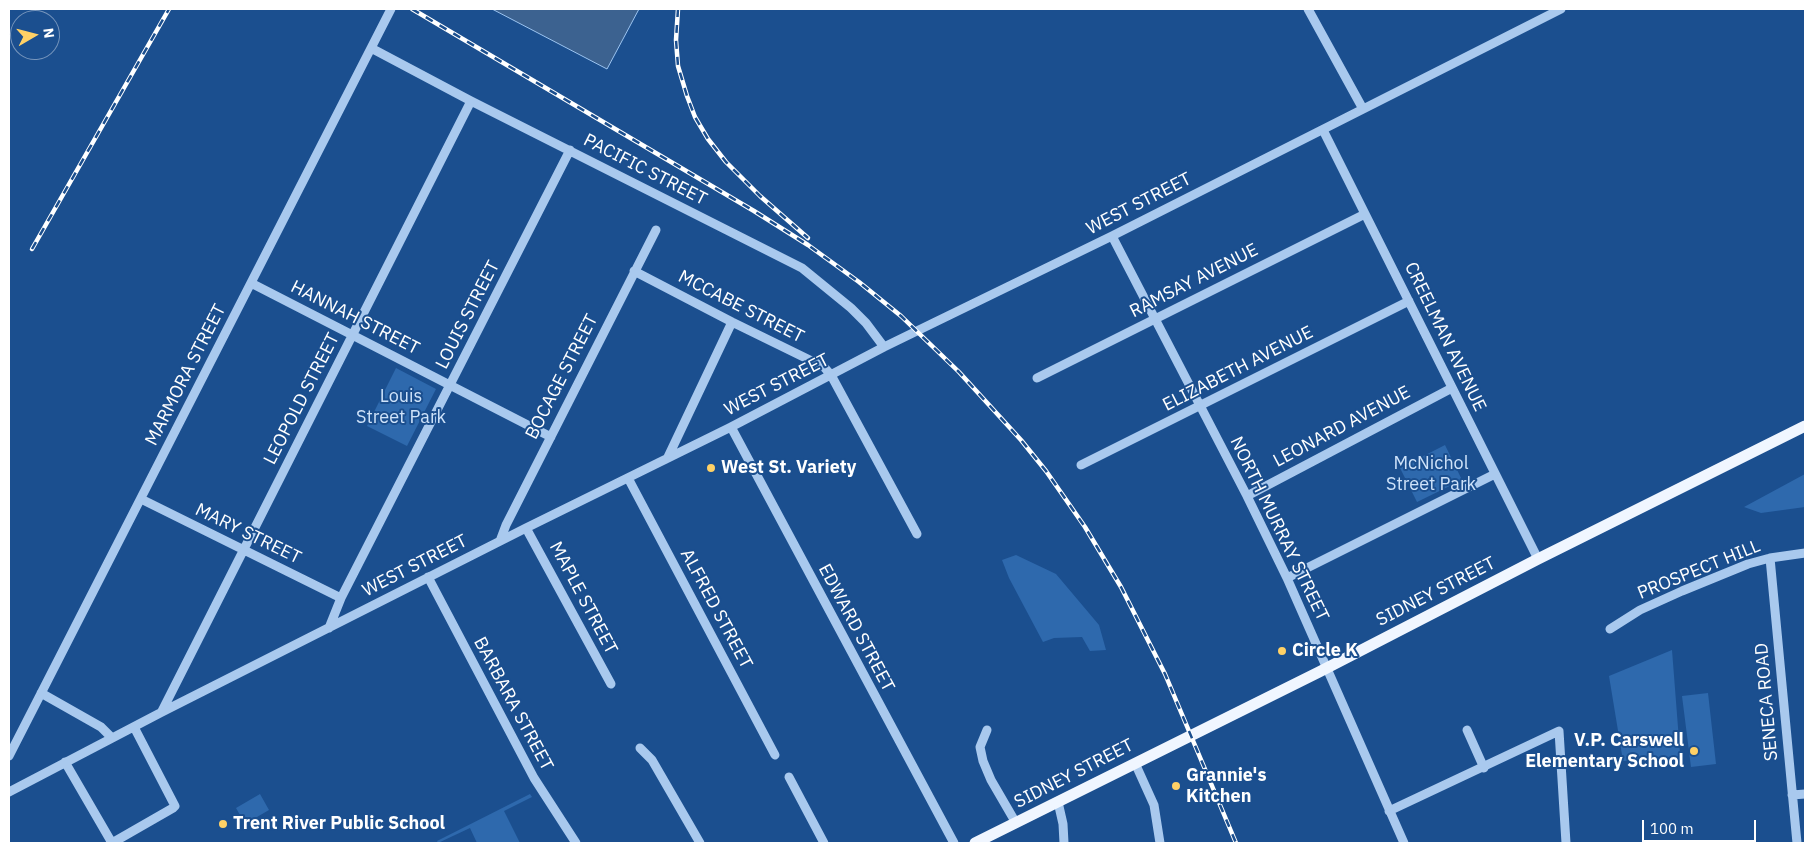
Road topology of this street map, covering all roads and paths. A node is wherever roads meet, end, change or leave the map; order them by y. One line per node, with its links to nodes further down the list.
1 (391, 9): 4 (street, MARMORA STREET)
2 (1308, 9): 6 (street)
3 (1561, 9): 6 (street, WEST STREET)
4 (370, 48): 5 (street, PACIFIC STREET); 13 (street, MARMORA STREET)
5 (471, 101): 8 (street, PACIFIC STREET); 17 (street, LEOPOLD STREET)
6 (1363, 109): 7 (street, WEST STREET)
7 (1323, 130): 9 (street, CREELMAN AVENUE); 11 (street, WEST STREET)
8 (570, 150): 18 (street, PACIFIC STREET); 21 (street, LOUIS STREET)
9 (1365, 214): 14 (street, CREELMAN AVENUE); 15 (street, RAMSAY AVENUE)
10 (656, 230): 12 (street, BOCAGE STREET)
11 (1112, 236): 15 (street, NORTH MURRAY STREET); 18 (street, WEST STREET)
12 (634, 272): 16 (street, MCCABE STREET); 26 (street, BOCAGE STREET)
13 (252, 283): 17 (street, HANNAH STREET); 32 (street, MARMORA STREET)
14 (1409, 301): 22 (street, CREELMAN AVENUE); 23 (street, ELIZABETH AVENUE)
15 (1156, 318): 20 (street, RAMSAY AVENUE); 23 (street, NORTH MURRAY STREET)
16 (732, 322): 19 (street, MCCABE STREET); 27 (street)
17 (352, 335): 21 (street, HANNAH STREET); 36 (street, LEOPOLD STREET)
18 (884, 347): 19 (street, WEST STREET)
19 (831, 375): 25 (street, WEST STREET); 34 (street)
20 (1037, 378)
21 (451, 385): 26 (street, HANNAH STREET); 42 (street, LOUIS STREET)
22 (1452, 388): 29 (street, CREELMAN AVENUE); 31 (street, LEONARD AVENUE)
23 (1200, 406): 28 (street, ELIZABETH AVENUE); 31 (street, NORTH MURRAY STREET)
24 (1805, 426): 39 (main road, SIDNEY STREET)
25 (730, 427): 27 (street, WEST STREET); 71 (street, EDWARD STREET)
26 (550, 437): 35 (street, BOCAGE STREET)
27 (668, 457): 30 (street, WEST STREET)
28 (1081, 466)
29 (1495, 474): 39 (street, CREELMAN AVENUE); 41 (street)
30 (628, 478): 33 (street, WEST STREET); 55 (street, ALFRED STREET)
31 (1247, 496): 41 (street, NORTH MURRAY STREET)
32 (141, 499): 36 (street, MARY STREET); 48 (street, MARMORA STREET)
33 (526, 528): 35 (street, WEST STREET); 47 (street, MAPLE STREET)
34 (917, 534)
35 (500, 541): 40 (street, WEST STREET)
36 (244, 550): 42 (street, MARY STREET); 49 (street, LEOPOLD STREET)
37 (1805, 553): 38 (street, PROSPECT HILL)
38 (1770, 558): 45 (street, PROSPECT HILL); 63 (street, SENECA ROAD)
39 (1538, 559): 46 (main road, SIDNEY STREET)
40 (428, 578): 43 (street, WEST STREET); 68 (street, BARBARA STREET)
41 (1287, 578): 46 (street, NORTH MURRAY STREET)
42 (341, 598): 43 (street); 44 (street, LOUIS STREET)
43 (355, 615): 44 (street, WEST STREET)
44 (329, 628): 49 (street, WEST STREET)
45 (1610, 629)
46 (1328, 668): 58 (main road, SIDNEY STREET); 65 (street, NORTH MURRAY STREET)
47 (611, 684)
48 (41, 693): 53 (street); 56 (street, MARMORA STREET)
49 (162, 712): 50 (street, WEST STREET)
50 (134, 727): 53 (street, WEST STREET); 67 (street)
51 (987, 730): 66 (street)
52 (1467, 730): 59 (street)
53 (112, 738): 57 (street, WEST STREET)
54 (640, 748): 69 (street)
55 (775, 755)
56 (9, 756)
57 (65, 762): 61 (street, WEST STREET); 67 (street)
58 (1135, 763): 64 (main road, SIDNEY STREET); 74 (street)
59 (1484, 768): 65 (street); 76 (street)
60 (789, 777): 70 (street)
61 (9, 792)
62 (1805, 794): 63 (street)
63 (1792, 795): 77 (street, SENECA ROAD)
64 (1058, 802): 66 (main road, SIDNEY STREET); 73 (street)
65 (1390, 811): 75 (street, NORTH MURRAY STREET)
66 (1016, 823): 72 (main road, SIDNEY STREET)
67 (112, 843)
68 (576, 843)
69 (700, 843)
70 (824, 843)
71 (954, 843)
72 (974, 843)
73 (1064, 843)
74 (1160, 843)
75 (1404, 843)
76 (1566, 843)
77 (1797, 843)

